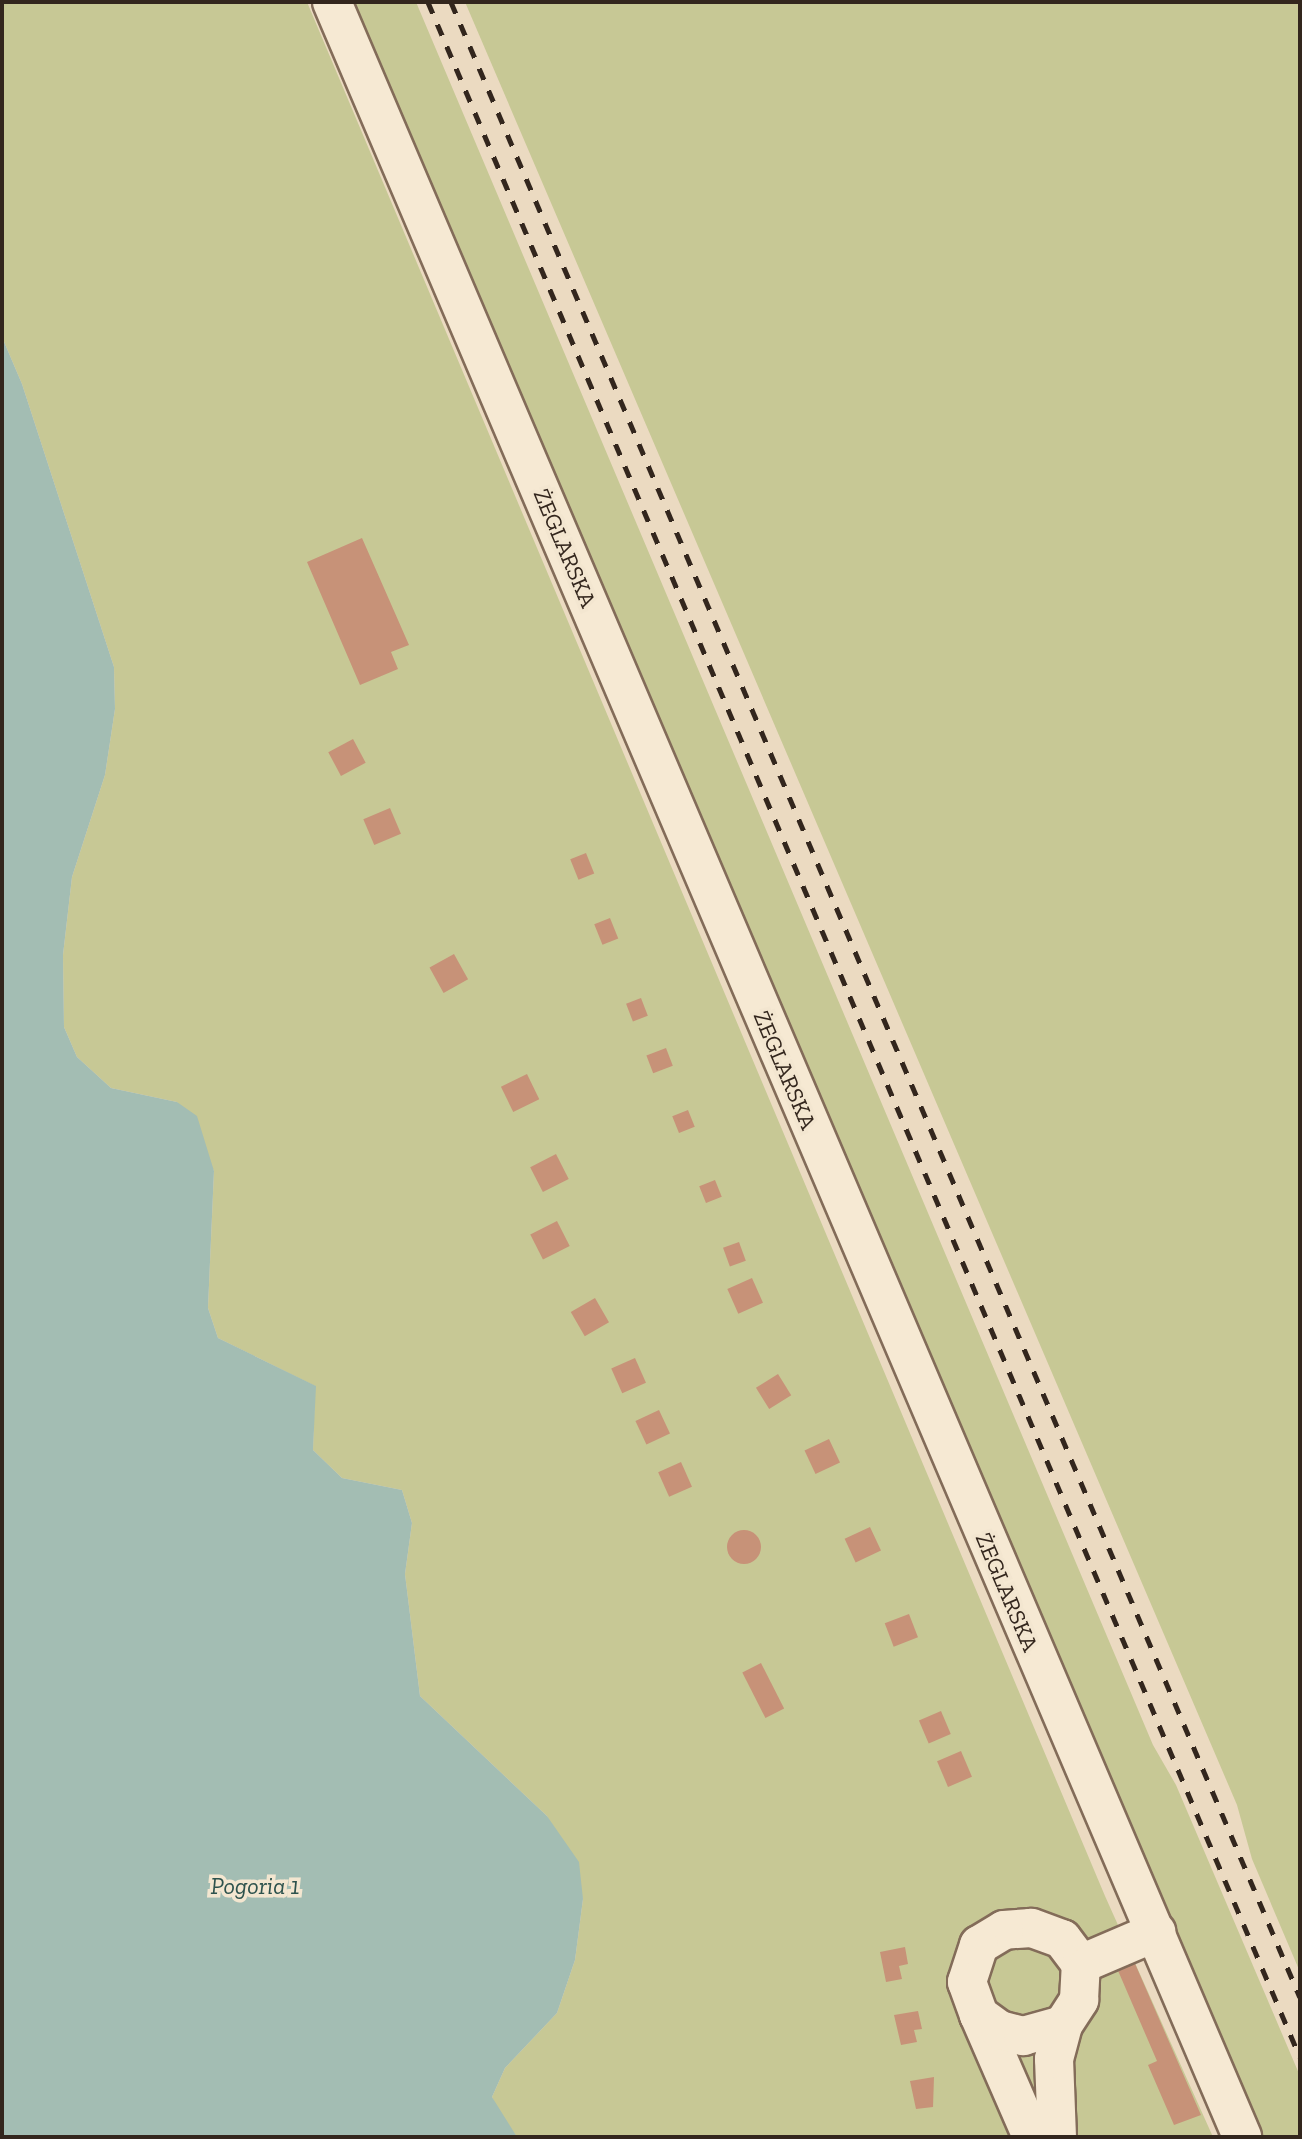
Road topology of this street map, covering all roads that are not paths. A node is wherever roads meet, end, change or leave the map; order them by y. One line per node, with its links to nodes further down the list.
1 (332, 2): 2 (lane, ŻEGLARSKA)
2 (1156, 1932): 3 (lane); 8 (lane, ŻEGLARSKA)
3 (1081, 1964): 4 (lane); 5 (lane)
4 (979, 2015): 5 (lane); 6 (lane)
5 (1063, 2025): 7 (lane)
6 (1032, 2137)
7 (1057, 2137)
8 (1242, 2137)

